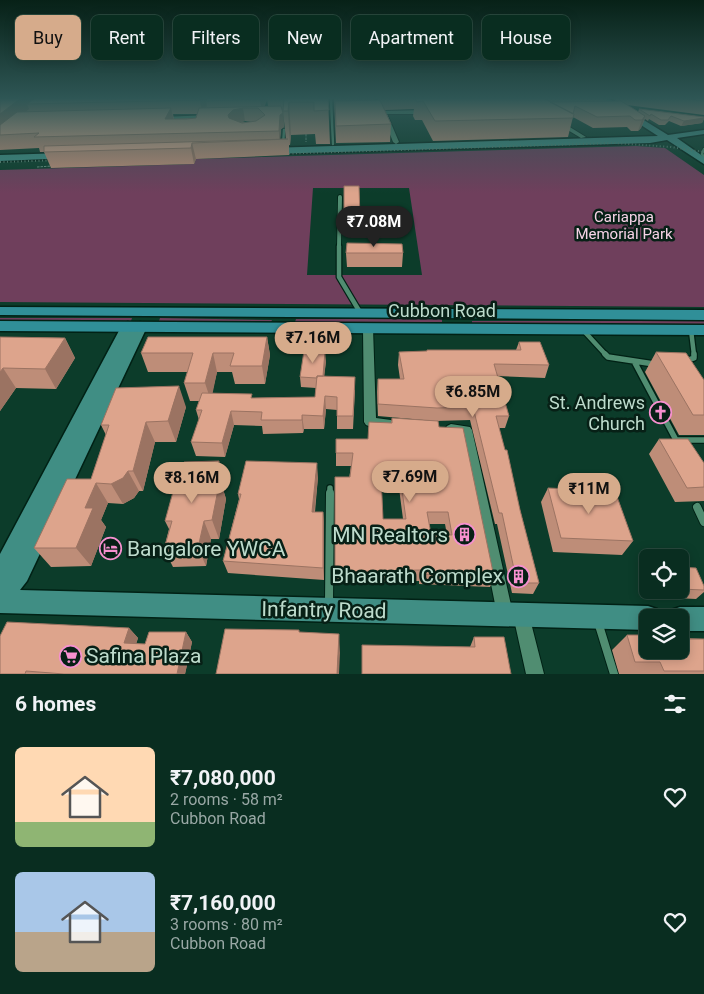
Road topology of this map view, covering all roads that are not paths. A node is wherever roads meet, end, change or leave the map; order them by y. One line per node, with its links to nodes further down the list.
1 (332, 129): 11 (lane)
2 (391, 129): 10 (street)
3 (570, 129): 9 (street)
4 (651, 129): 8 (main road)
5 (693, 129): 8 (main road)
6 (284, 130): 12 (lane)
7 (704, 132): 8 (main road)
8 (662, 136): 9 (main road); 12 (main road); 16 (main road); 17 (main road)
9 (583, 137): 10 (main road)
10 (396, 142): 11 (main road)
11 (333, 144): 12 (main road)
12 (282, 146)
13 (704, 150): 16 (lane)
14 (0, 153): 15 (main road)
15 (0, 158)
16 (704, 159)
17 (704, 171)
18 (340, 197): 21 (lane)
19 (0, 311): 20 (main road, Cubbon Road)
20 (282, 314): 21 (main road, Cubbon Road); 28 (main road)
21 (362, 314): 23 (main road, Cubbon Road)
22 (704, 315): 23 (main road, Cubbon Road)
23 (461, 322): 27 (main road, Cubbon Road); 29 (main road, Cubbon Road)
24 (0, 326): 25 (main road, Cubbon Road)
25 (98, 327): 26 (main road, Cubbon Road); 31 (main road)
26 (134, 327): 28 (main road, Cubbon Road); 31 (main road); 42 (main road)
27 (368, 328): 28 (main road, Cubbon Road); 35 (street)
28 (279, 329)
29 (583, 329): 30 (main road, Cubbon Road); 33 (lane)
30 (698, 330): 32 (lane)
31 (114, 352): 41 (main road)
32 (677, 362)
33 (635, 363): 34 (lane); 37 (lane)
34 (664, 364)
35 (398, 424)
36 (437, 428): 45 (street)
37 (704, 440)
38 (330, 488): 44 (lane)
39 (696, 507): 40 (lane)
40 (704, 522)
41 (0, 582)
42 (0, 596)
43 (0, 602): 44 (main road, Infantry Road)
44 (329, 610): 45 (main road, Infantry Road)
45 (513, 615): 46 (main road, Infantry Road); 50 (street)
46 (596, 617): 47 (main road, Infantry Road); 51 (lane)
47 (639, 618)
48 (689, 619): 49 (main road)
49 (704, 620)
50 (535, 674)
51 (614, 674)

